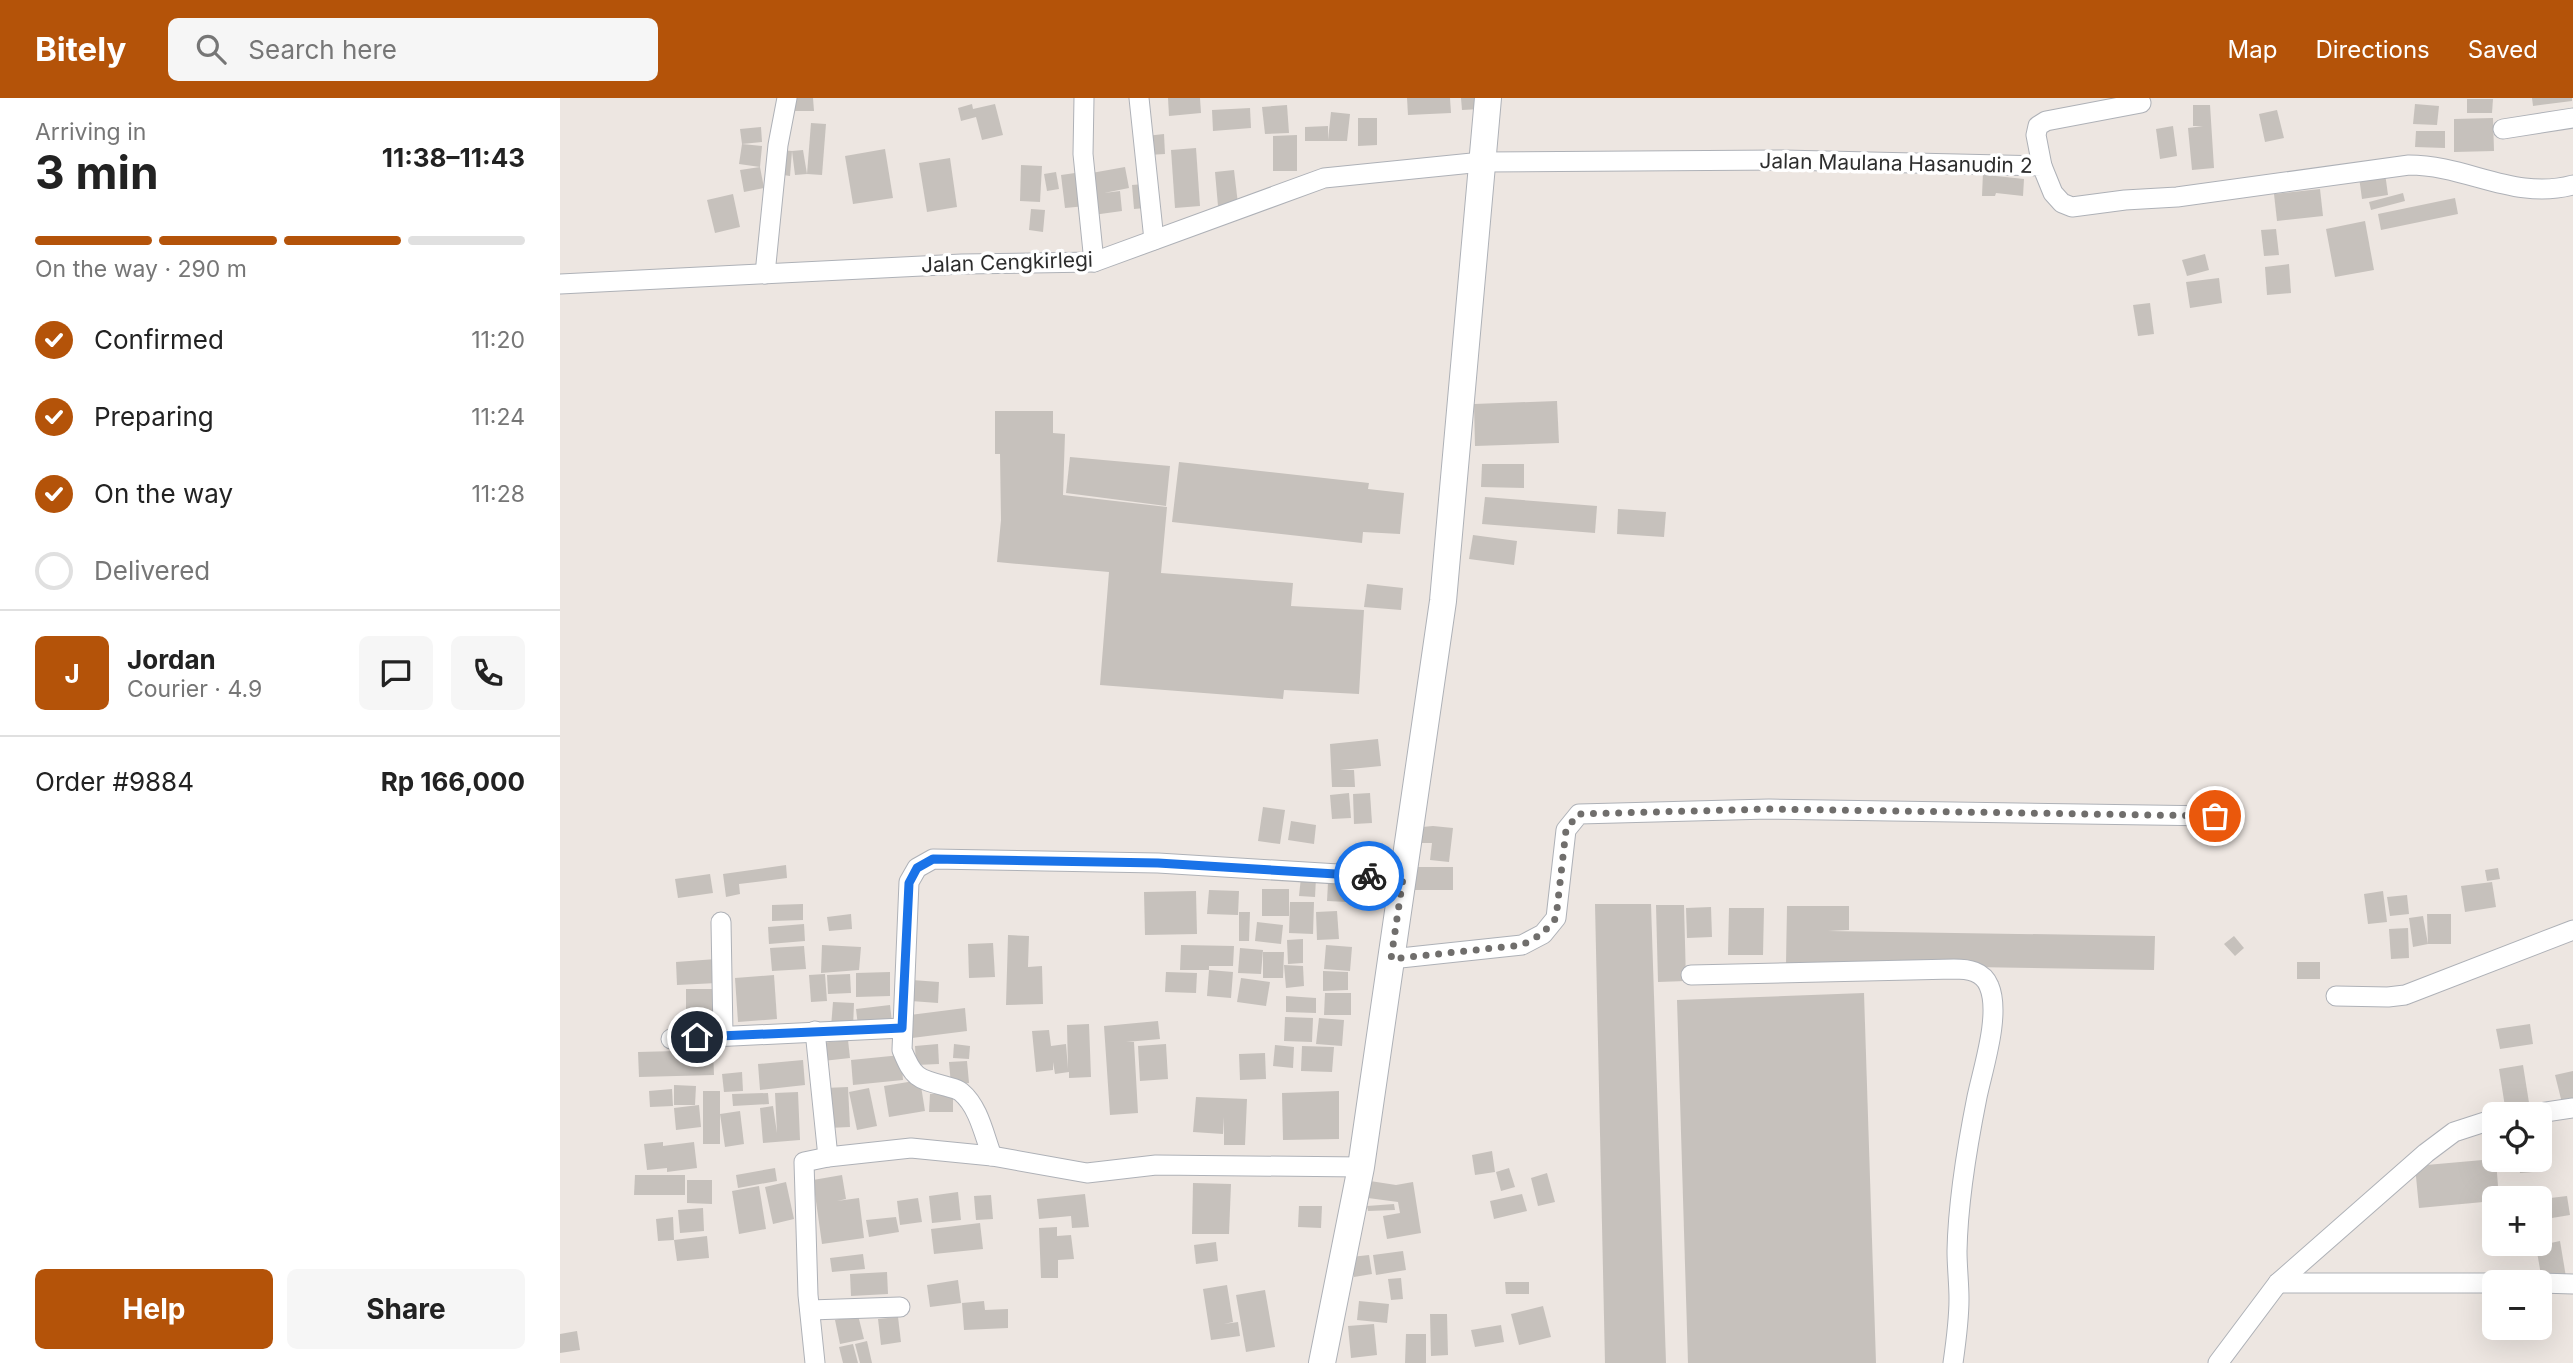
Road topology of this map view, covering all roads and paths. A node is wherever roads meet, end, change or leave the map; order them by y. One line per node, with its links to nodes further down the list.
1 (787, 98): 13 (street)
2 (1084, 98): 12 (street)
3 (1139, 98): 11 (street)
4 (1488, 98): 8 (street)
5 (2141, 103): 9 (street)
6 (2573, 118): 7 (street)
7 (2503, 129)
8 (1482, 162): 9 (street, Jalan Maulana Hasanudin 2); 11 (street, Jalan Cengkirlegi); 16 (street)
9 (2042, 166): 10 (street, Jalan Maulana Hasanudin 2)
10 (2573, 185)
11 (1154, 240): 12 (street, Jalan Cengkirlegi)
12 (1094, 262): 13 (street, Jalan Cengkirlegi)
13 (765, 274): 14 (street, Jalan Cengkirlegi)
14 (560, 284)
15 (2215, 816): 19 (street)
16 (1403, 878): 19 (street); 22 (street)
17 (721, 922): 24 (street)
18 (2573, 930): 21 (street)
19 (1391, 959): 31 (street)
20 (1691, 975): 40 (street)
21 (2336, 996)
22 (902, 1028): 23 (street); 29 (street)
23 (815, 1031): 24 (street); 30 (street)
24 (723, 1035): 25 (street)
25 (671, 1039)
26 (2573, 1108): 27 (street)
27 (2552, 1111)
28 (2482, 1123): 32 (street)
29 (992, 1156): 30 (street); 31 (street)
30 (828, 1157): 37 (street)
31 (1361, 1167): 39 (street)
32 (2278, 1283): 33 (street); 41 (street)
33 (2482, 1283)
34 (2552, 1283): 35 (street)
35 (2573, 1284)
36 (900, 1307): 37 (street)
37 (810, 1310): 38 (street)
38 (815, 1363)
39 (1322, 1363)
40 (1953, 1363)
41 (2218, 1363)

